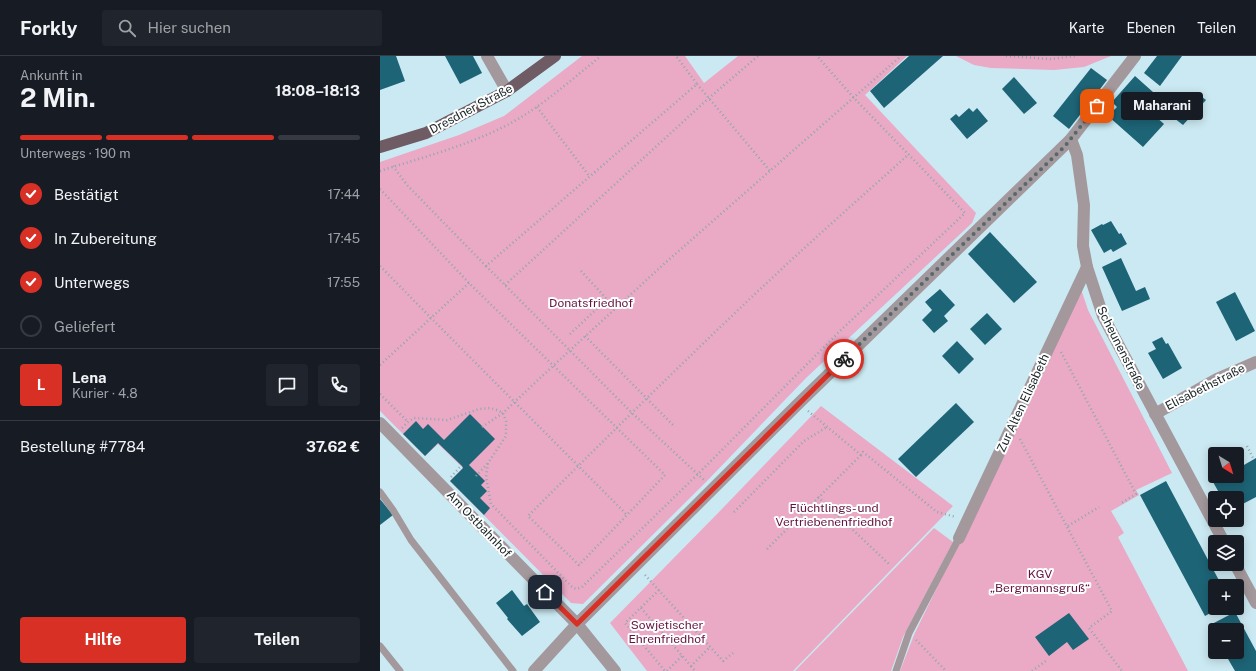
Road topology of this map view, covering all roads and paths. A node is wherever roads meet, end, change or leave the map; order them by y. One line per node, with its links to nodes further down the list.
1 (488, 56): 12 (street)
2 (555, 56): 12 (main road, Dresdner Straße)
3 (601, 56): 15 (path)
4 (676, 56): 11 (path)
5 (758, 56): 13 (path)
6 (817, 56): 14 (path)
7 (901, 56): 14 (path)
8 (1006, 56): 9 (path)
9 (1076, 56)
10 (1135, 56): 16 (street)
11 (697, 84): 13 (path); 22 (path)
12 (507, 92): 17 (main road, Dresdner Straße)
13 (709, 98): 21 (path); 29 (path)
14 (854, 98): 18 (path); 21 (path)
15 (537, 107): 19 (path); 22 (path)
16 (1071, 139): 26 (street, Scheunenstraße); 43 (street)
17 (380, 147)
18 (909, 154): 41 (path); 60 (path)
19 (393, 166): 20 (path); 25 (path)
20 (380, 171)
21 (770, 171): 31 (path)
22 (590, 176): 25 (path)
23 (380, 189): 28 (path)
24 (380, 266): 32 (path)
25 (486, 266): 29 (path)
26 (1086, 267): 35 (street, Zur Alten Elisabeth); 46 (street, Scheunenstraße)
27 (581, 271): 30 (path)
28 (468, 283): 32 (path); 39 (path)
29 (505, 285): 36 (path)
30 (607, 299): 31 (path); 33 (path)
31 (615, 308): 34 (path)
32 (431, 318): 38 (path); 42 (path)
33 (570, 334)
34 (585, 336): 36 (path); 41 (path)
35 (1054, 338): 49 (street, Zur Alten Elisabeth); 67 (path)
36 (570, 349): 39 (path); 44 (path)
37 (1256, 362): 46 (street, Elisabethstraße)
38 (380, 365)
39 (554, 365): 42 (path); 53 (path)
40 (380, 394): 47 (path)
41 (647, 399): 44 (path); 51 (path)
42 (516, 402): 45 (path); 59 (path)
43 (800, 402): 52 (path); 64 (street)
44 (632, 413): 53 (path); 60 (path)
45 (503, 414): 47 (path); 50 (path); 58 (path)
46 (1155, 414): 73 (street, Scheunenstraße)
47 (408, 422): 54 (path)
48 (380, 423): 54 (street, Am Ostbahnhof)
49 (1012, 425): 72 (path); 74 (street, Zur Alten Elisabeth)
50 (482, 427)
51 (675, 427)
52 (827, 427): 56 (path); 69 (path)
53 (616, 428): 59 (path); 71 (path)
54 (394, 437): 82 (street, Am Ostbahnhof)
55 (1247, 446): 57 (path)
56 (861, 455): 66 (path); 70 (path)
57 (1254, 460)
58 (488, 463): 61 (path); 63 (path)
59 (578, 466): 71 (path); 71 (path)
60 (697, 475): 63 (path); 64 (path)
61 (476, 476)
62 (484, 484): 63 (path)
63 (488, 488)
64 (712, 489): 77 (street)
65 (380, 492): 91 (lane)
66 (818, 497): 75 (path); 76 (path)
67 (1120, 504)
68 (1099, 508): 72 (path)
69 (734, 512)
70 (945, 514)
71 (626, 516)
72 (1068, 526): 99 (path)
73 (1220, 535)
74 (959, 538): 83 (lane)
75 (767, 549)
76 (890, 565)
77 (636, 566): 79 (path); 82 (street)
78 (1240, 571): 80 (street)
79 (659, 590): 81 (path); 85 (path)
80 (1256, 603)
81 (641, 608): 87 (path); 94 (path)
82 (577, 624): 92 (street); 93 (street, Am Ostbahnhof)
83 (909, 633): 96 (lane); 97 (path)
84 (380, 646): 90 (lane)
85 (710, 647): 86 (path); 89 (path)
86 (733, 652)
87 (682, 656): 89 (path); 94 (path)
88 (1047, 660): 98 (path)
89 (691, 666): 95 (path)
90 (400, 671)
91 (513, 671)
92 (534, 671)
93 (616, 671)
94 (666, 671)
95 (696, 671)
96 (896, 671)
97 (946, 671)
98 (1032, 671)
99 (1122, 671)

